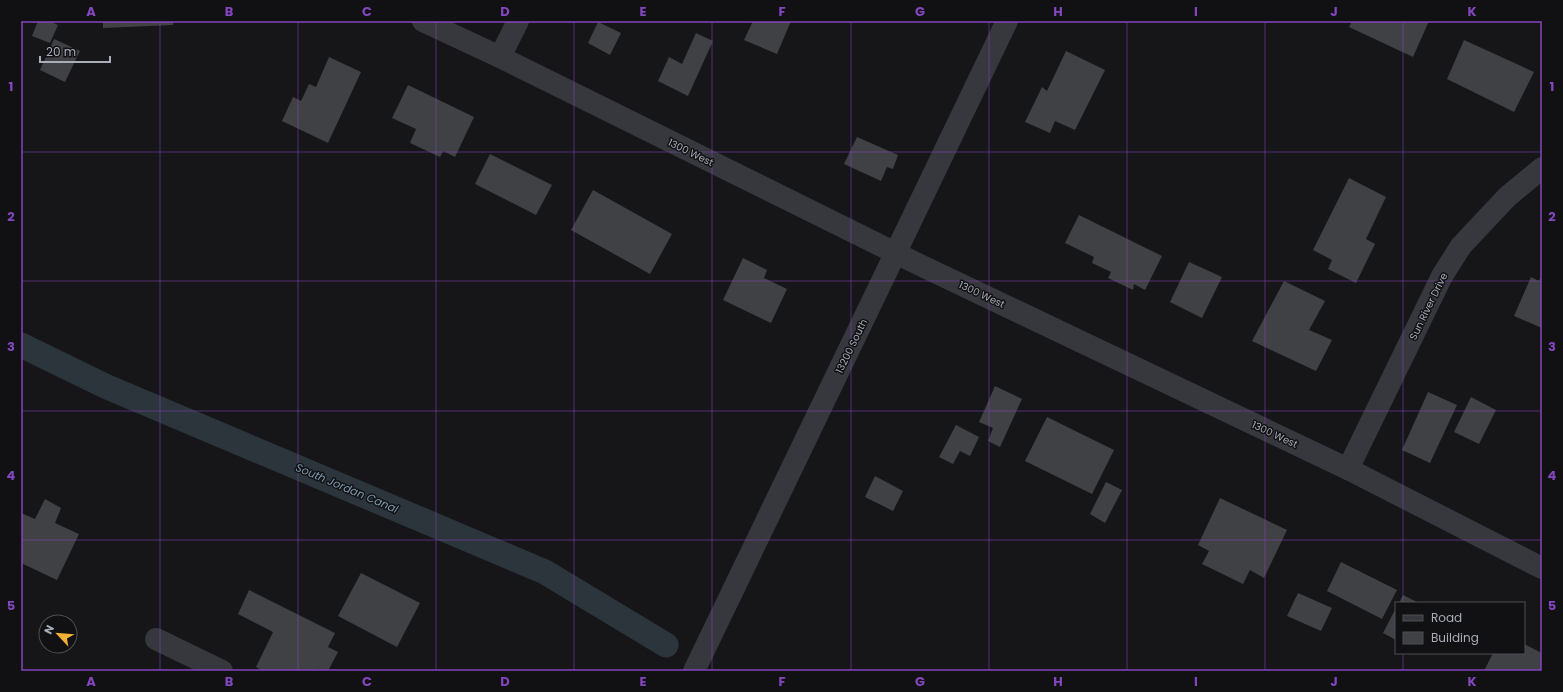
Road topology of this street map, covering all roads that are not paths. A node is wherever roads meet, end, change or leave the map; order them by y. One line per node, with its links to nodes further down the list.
1 (423, 21): 4 (street, 1300 West)
2 (518, 21): 4 (street)
3 (1007, 21): 6 (street, 13200 South)
4 (500, 57): 6 (street, 1300 West)
5 (1542, 168): 7 (street, Sun River Drive)
6 (896, 252): 7 (street, 1300 West); 11 (street, 13200 South)
7 (1348, 469): 8 (street, 1300 West)
8 (1542, 568)
9 (156, 639): 10 (street)
10 (222, 671)
11 (694, 671)

